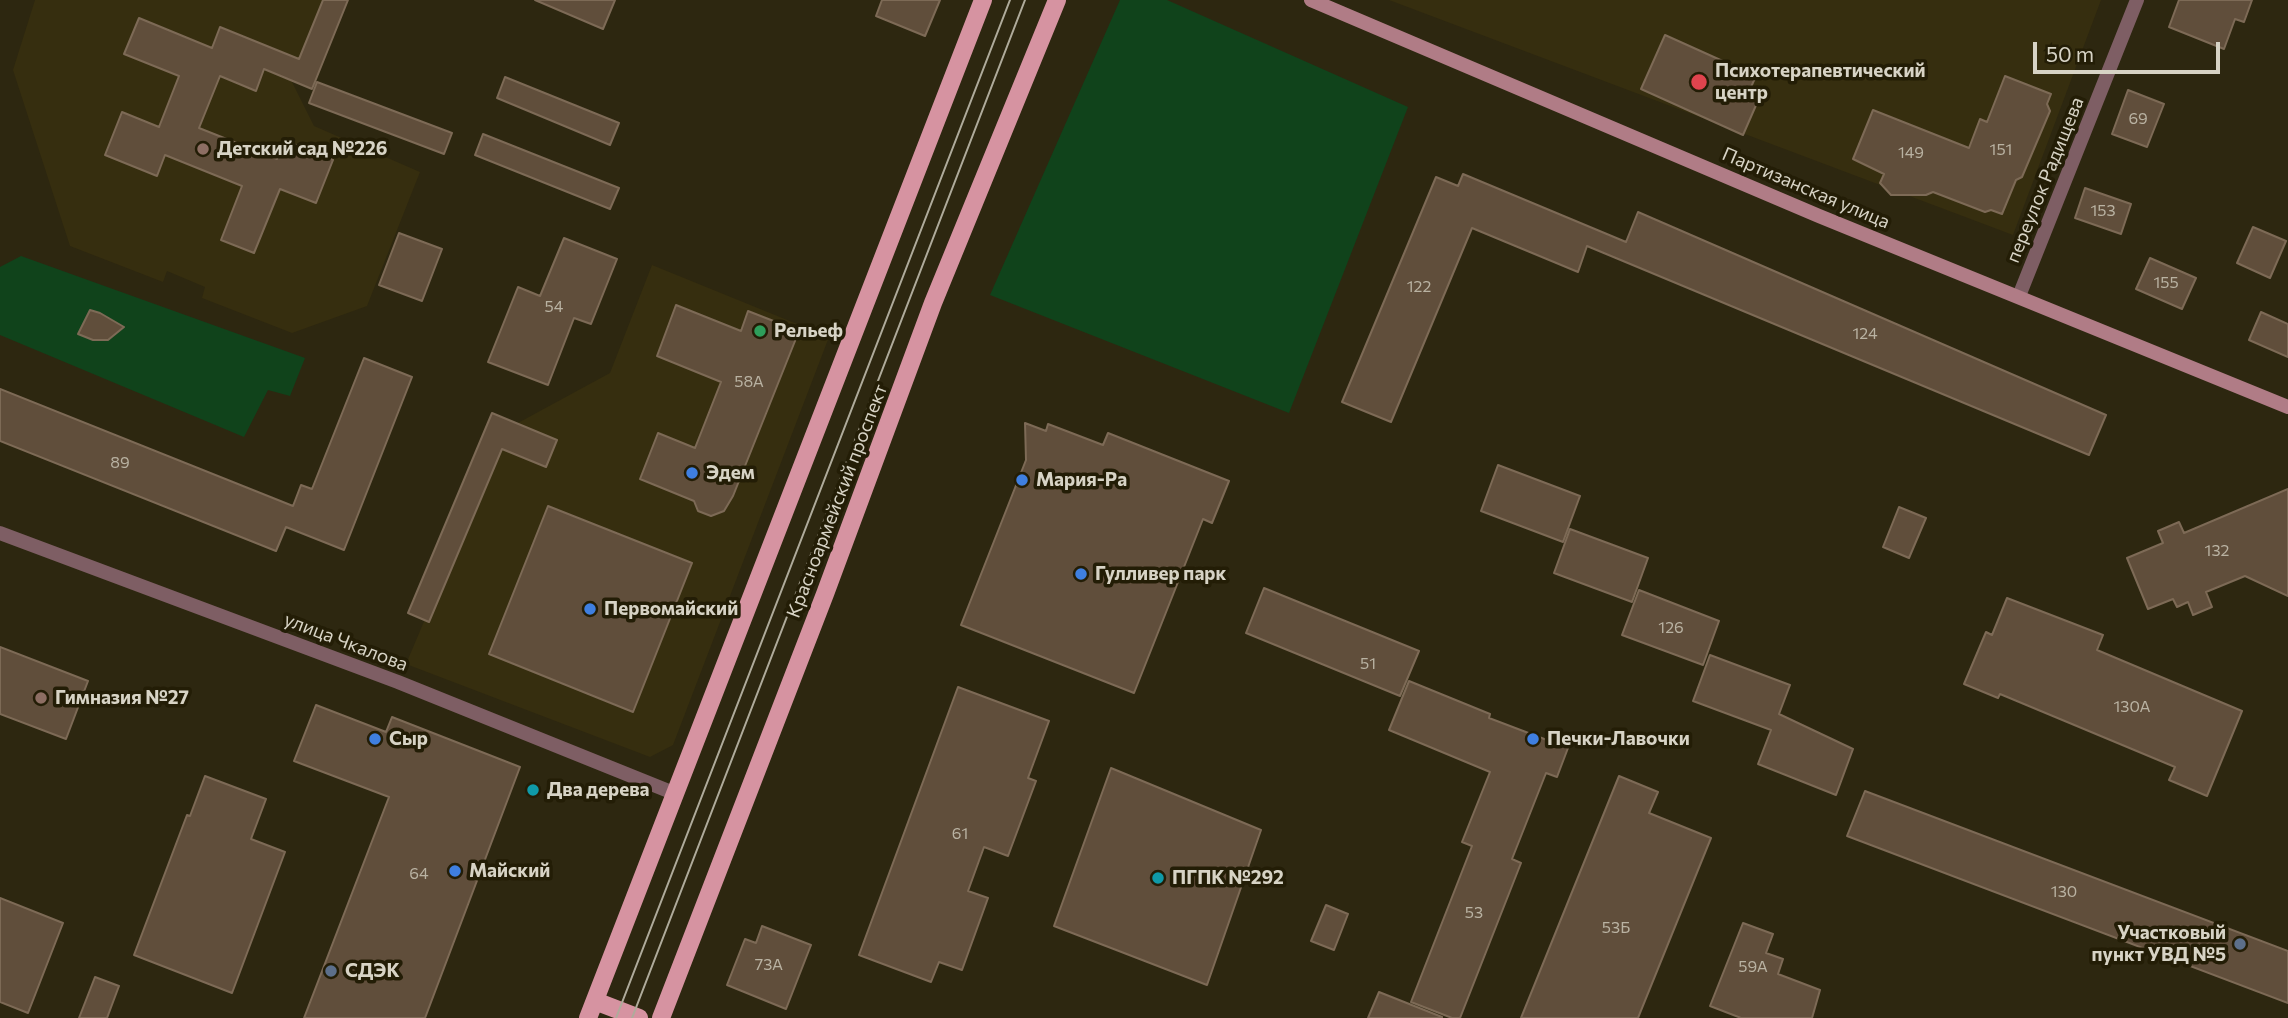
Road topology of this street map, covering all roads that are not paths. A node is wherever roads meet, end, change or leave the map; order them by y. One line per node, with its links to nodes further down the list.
1 (983, 0): 8 (main road)
2 (1056, 0): 11 (main road, Красноармейский проспект)
3 (1311, 0): 5 (main road, Партизанская улица)
4 (2137, 0): 5 (street, переулок Радищева)
5 (2019, 296): 6 (main road, Партизанская улица)
6 (2288, 407)
7 (0, 533): 8 (street, улица Чкалова)
8 (676, 794): 9 (main road)
9 (592, 1009): 10 (main road)
10 (639, 1018)
11 (661, 1018)

